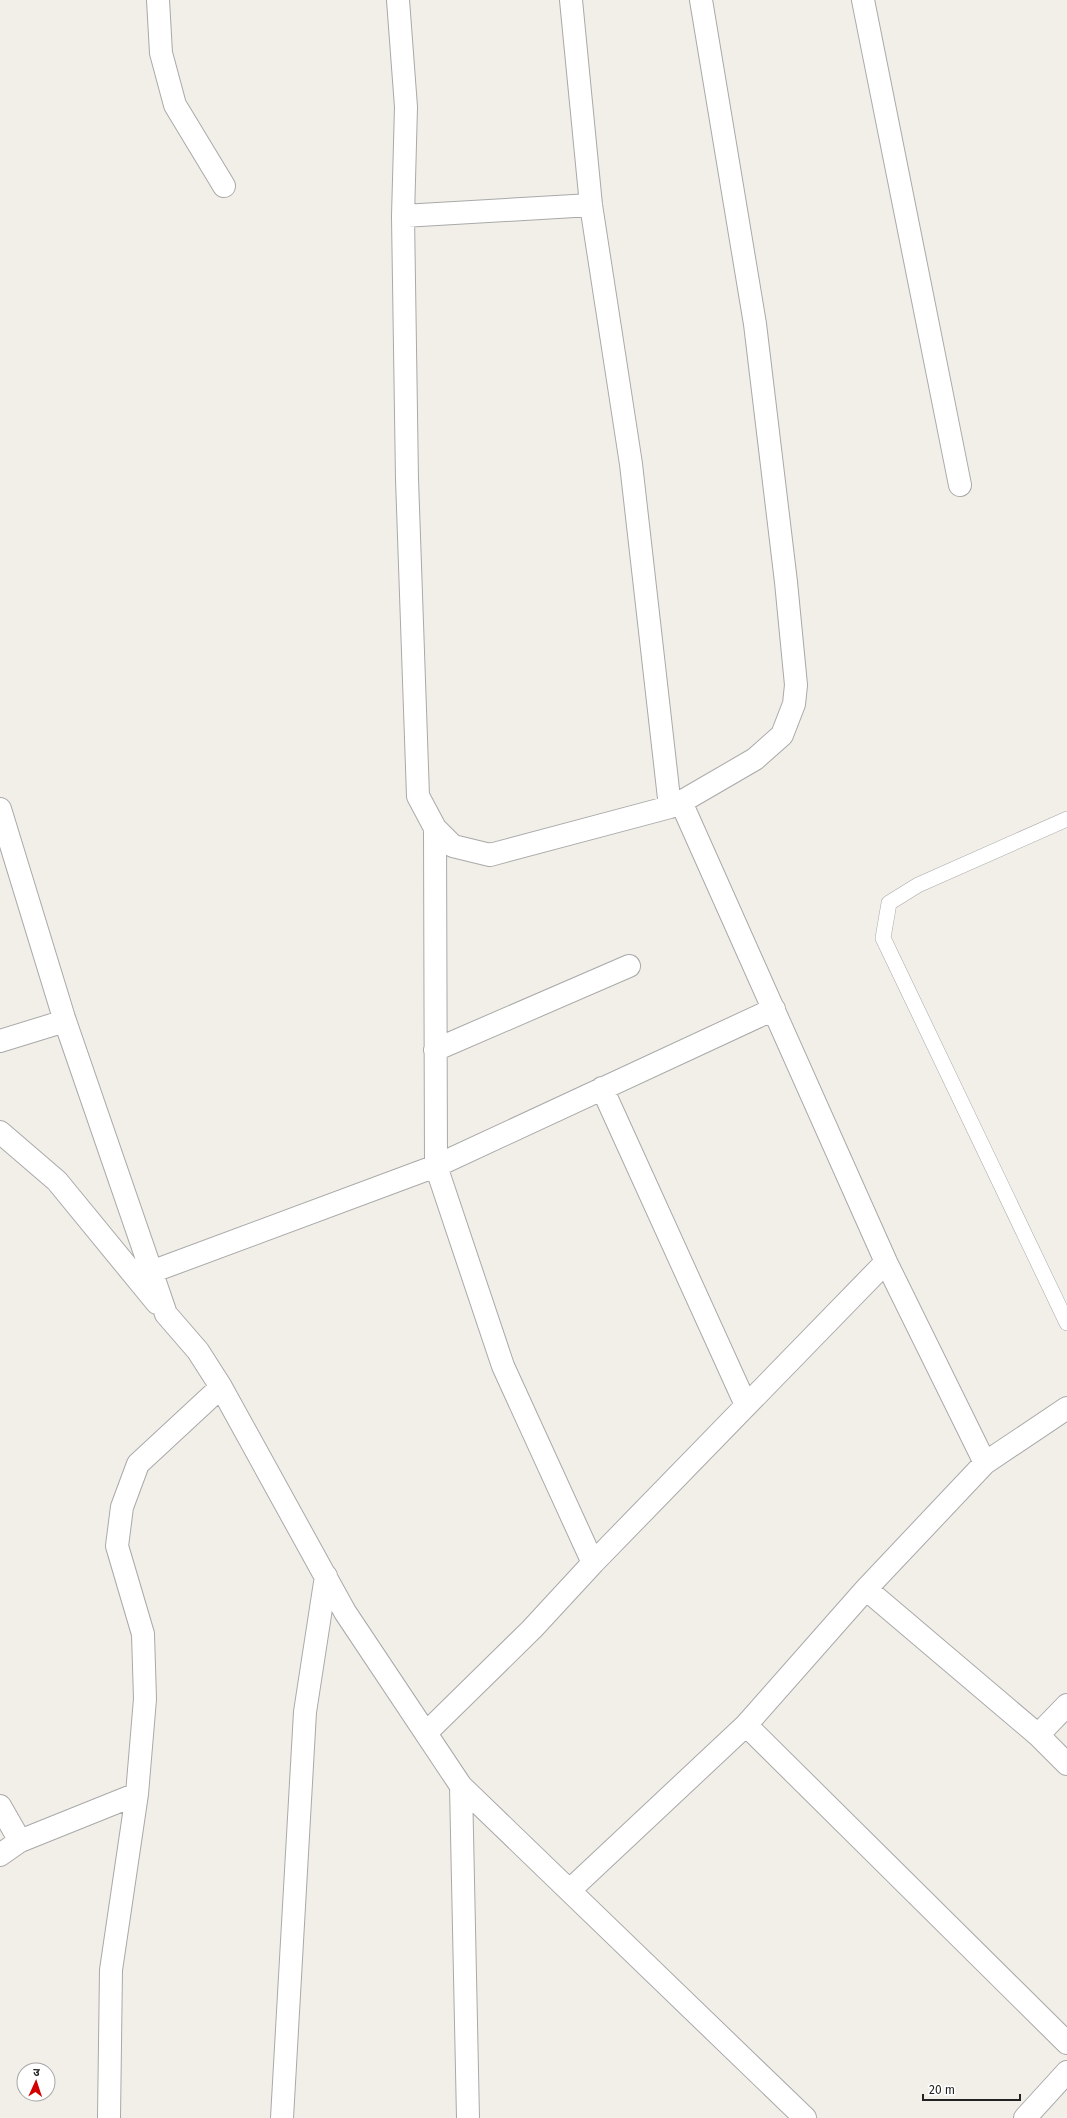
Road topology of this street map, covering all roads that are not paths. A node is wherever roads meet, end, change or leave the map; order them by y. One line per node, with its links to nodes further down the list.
1 (158, 0): 6 (street)
2 (398, 0): 8 (street)
3 (571, 0): 7 (street)
4 (701, 0): 10 (street)
5 (864, 0): 9 (street)
6 (224, 186)
7 (591, 205): 8 (street); 10 (street)
8 (403, 216): 13 (street)
9 (960, 485)
10 (676, 805): 13 (street); 15 (street)
11 (0, 809): 16 (street)
12 (1067, 819): 25 (lane)
13 (434, 828): 18 (street)
14 (629, 966): 18 (street)
15 (774, 1009): 19 (street); 22 (street)
16 (65, 1020): 17 (street); 23 (street)
17 (0, 1041)
18 (436, 1050): 21 (street)
19 (602, 1088): 21 (street); 27 (street)
20 (0, 1132): 24 (street)
21 (436, 1166): 23 (street); 30 (street)
22 (886, 1262): 27 (street); 29 (street)
23 (151, 1272): 24 (street)
24 (166, 1314): 26 (street)
25 (1067, 1323)
26 (221, 1387): 31 (street); 39 (street)
27 (746, 1405): 30 (street)
28 (1067, 1408): 29 (street)
29 (985, 1463): 32 (street)
30 (593, 1563): 35 (street)
31 (326, 1576): 35 (street); 47 (street)
32 (866, 1589): 34 (street); 36 (street)
33 (1067, 1705): 36 (street)
34 (746, 1725): 43 (street); 44 (street)
35 (426, 1733): 38 (street)
36 (1038, 1735): 37 (street)
37 (1067, 1764)
38 (461, 1786): 43 (street); 48 (street)
39 (137, 1794): 41 (street); 46 (street)
40 (0, 1806): 41 (street)
41 (20, 1841): 42 (street)
42 (0, 1855)
43 (570, 1890): 49 (street)
44 (1067, 2043)
45 (1067, 2072): 50 (street)
46 (109, 2118)
47 (282, 2118)
48 (468, 2118)
49 (805, 2118)
50 (1025, 2118)

